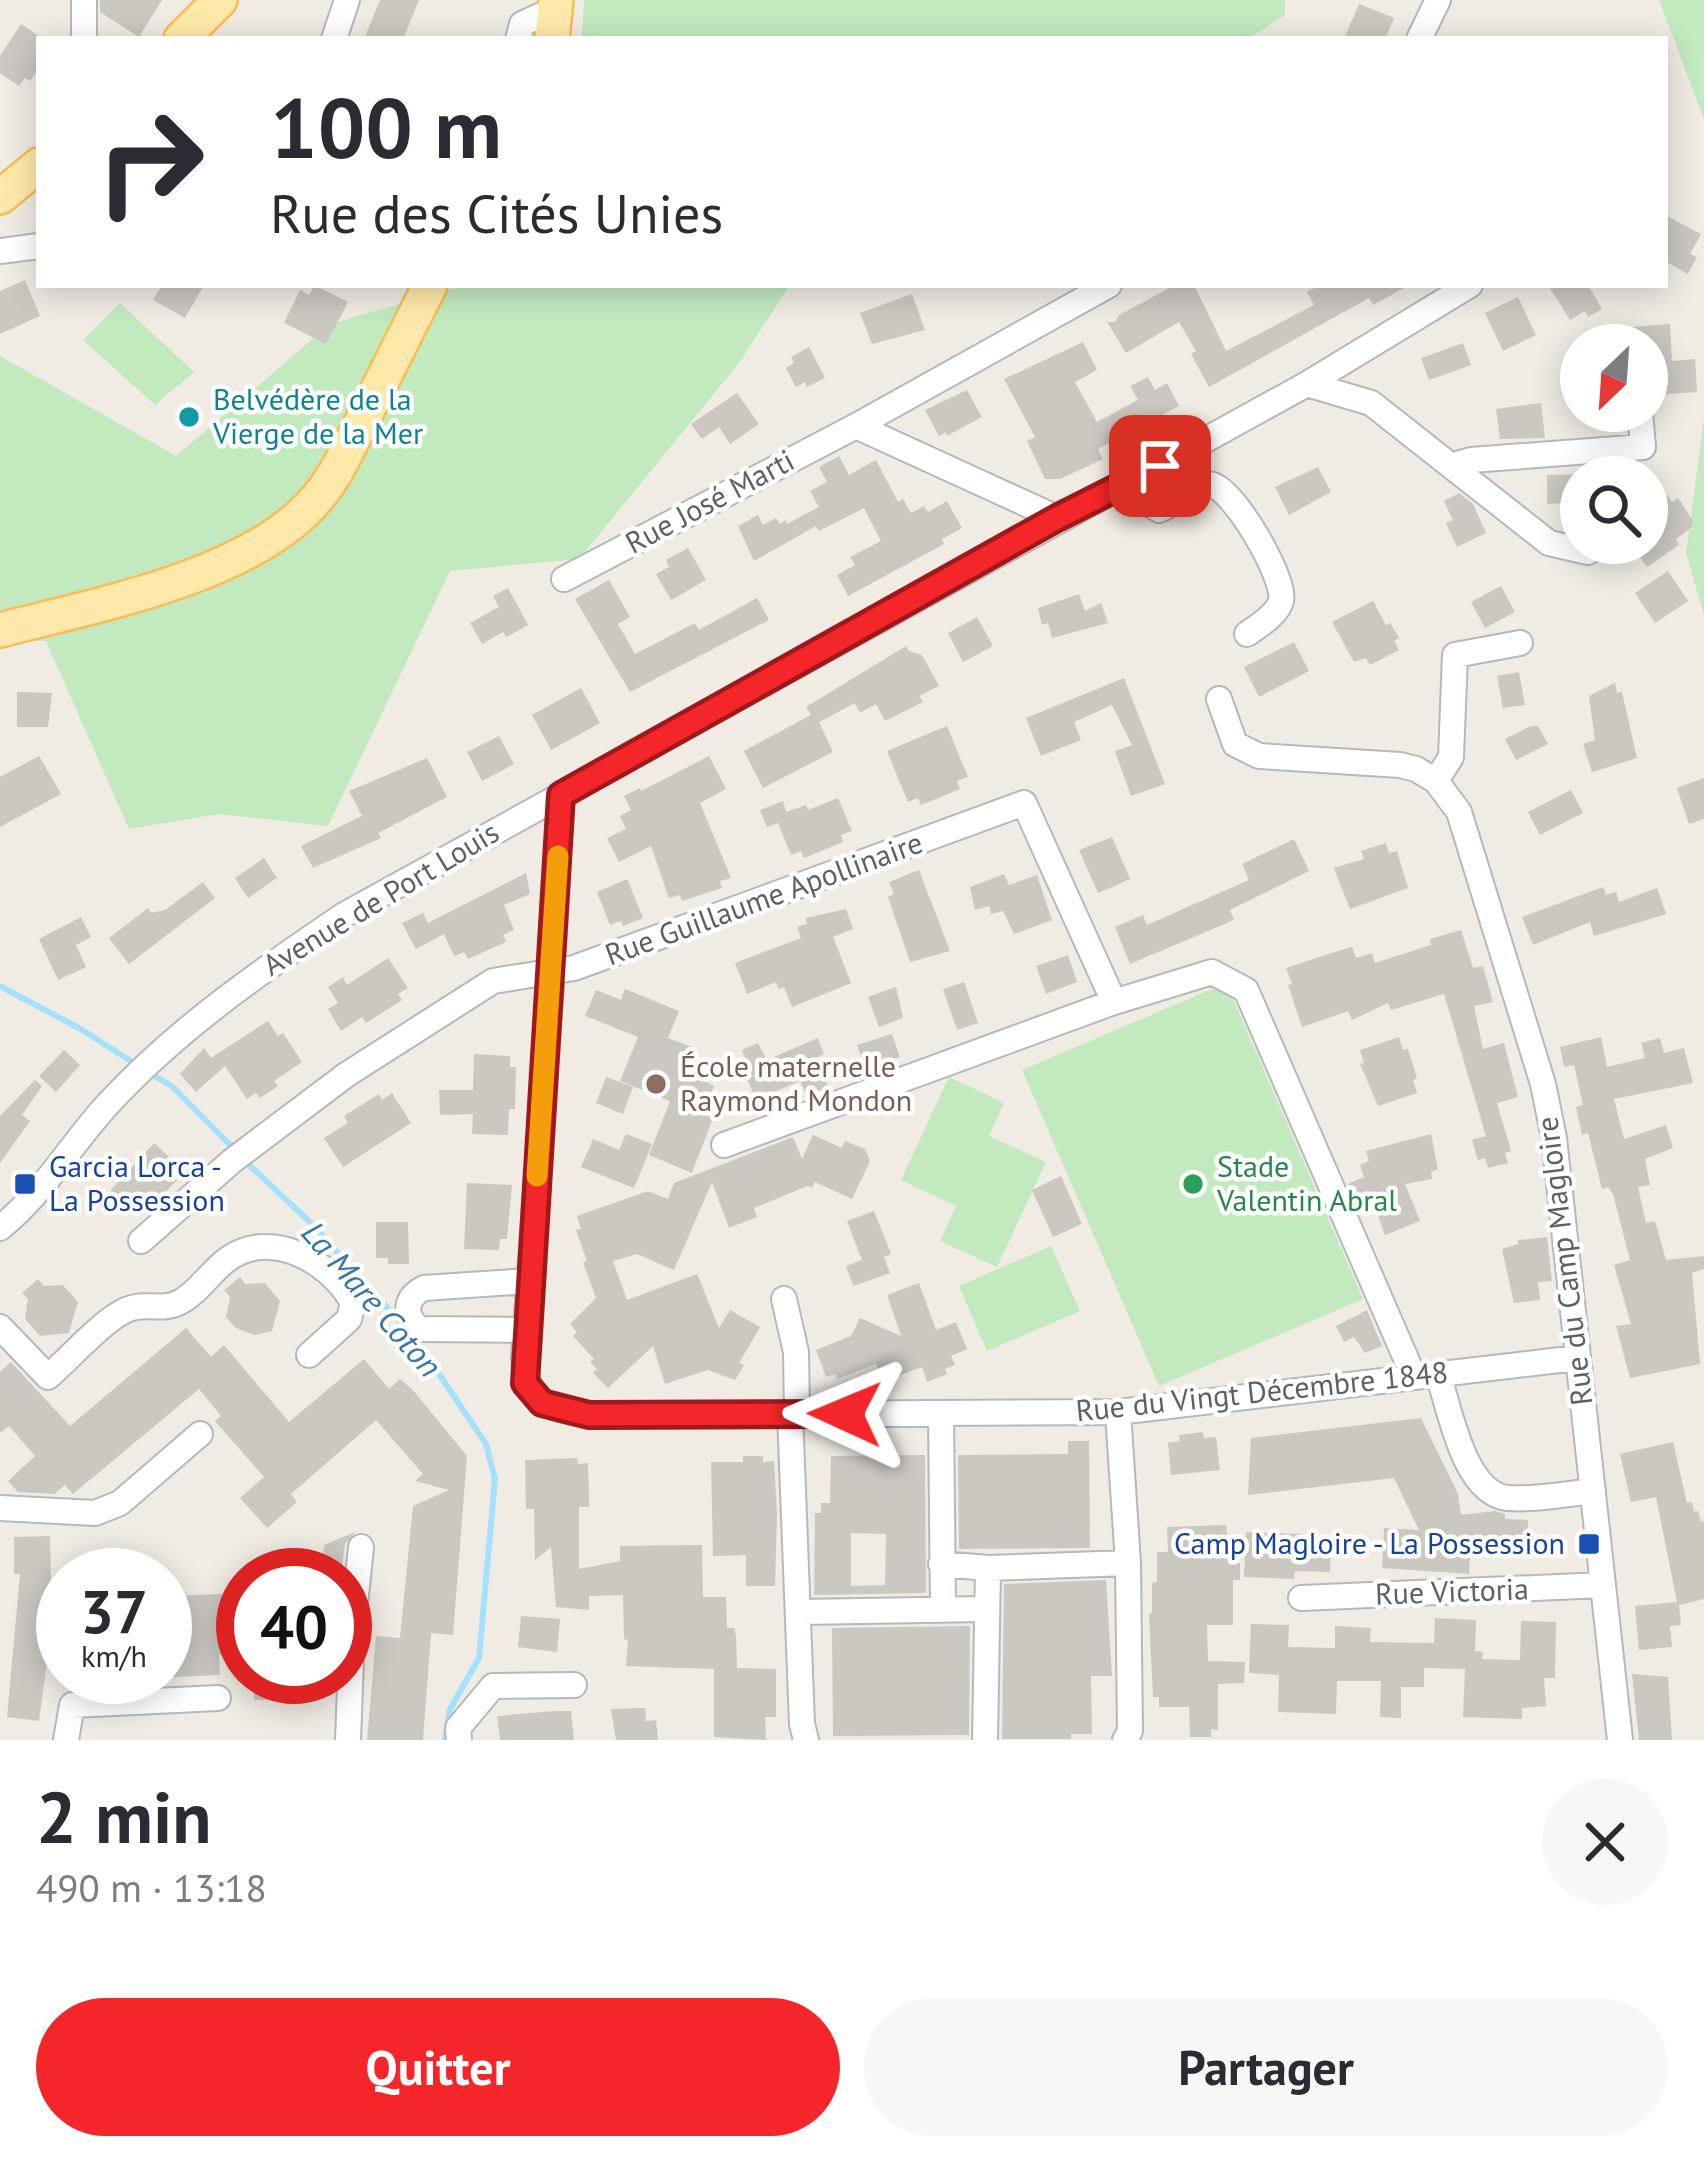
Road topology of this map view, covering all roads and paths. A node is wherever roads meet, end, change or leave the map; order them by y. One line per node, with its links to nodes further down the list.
1 (84, 0): 6 (street)
2 (220, 0): 7 (main road)
3 (347, 0): 8 (street)
4 (1438, 0): 10 (street)
5 (554, 19): 9 (street)
6 (84, 36)
7 (184, 36)
8 (335, 36)
9 (519, 36)
10 (1420, 36)
11 (36, 152): 13 (main road)
12 (36, 167): 14 (main road)
13 (0, 181)
14 (0, 197)
15 (36, 246): 16 (street)
16 (0, 251)
17 (428, 288): 28 (main road)
18 (1104, 288): 21 (street, Rue José Marti)
19 (1465, 288): 20 (street, Avenue de Port Louis)
20 (1307, 384): 23 (street); 24 (street, Avenue de Port Louis)
21 (856, 426): 25 (street); 27 (street, Rue José Marti)
22 (1641, 432): 23 (street)
23 (1451, 466): 26 (street)
24 (1123, 486): 25 (street, Avenue de Port Louis); 29 (street)
25 (1057, 518): 33 (street, Avenue de Port Louis)
26 (1560, 546)
27 (564, 579)
28 (0, 630)
29 (1247, 634)
30 (1520, 643): 32 (street)
31 (1219, 700): 32 (street)
32 (1436, 782): 44 (street, Rue du Camp Magloire)
33 (561, 795): 34 (street); 37 (street, Avenue de Port Louis)
34 (552, 970): 35 (street, Rue Guillaume Apollinaire); 38 (street, Rue Guillaume Apollinaire); 39 (street)
35 (1114, 1002): 36 (street); 45 (street)
36 (724, 1145)
37 (0, 1228)
38 (141, 1241)
39 (529, 1281): 42 (street); 42 (street)
40 (784, 1299): 47 (street)
41 (0, 1328): 43 (street)
42 (526, 1330): 47 (street, Rue du Vingt Décembre 1848)
43 (309, 1355)
44 (1577, 1358): 45 (street, Rue du Vingt Décembre 1848); 50 (street, Rue du Camp Magloire)
45 (1426, 1376): 46 (street, Rue du Vingt Décembre 1848); 50 (street)
46 (1118, 1412): 48 (street, Rue du Vingt Décembre 1848); 53 (street)
47 (794, 1413): 48 (street, Rue du Vingt Décembre 1848); 60 (street)
48 (940, 1414): 54 (street)
49 (200, 1434): 51 (street)
50 (1593, 1491): 56 (street, Rue du Camp Magloire)
51 (0, 1508)
52 (361, 1547): 64 (street)
53 (1127, 1563): 55 (street); 68 (street)
54 (941, 1564): 55 (street); 58 (street)
55 (988, 1568): 59 (street)
56 (1603, 1585): 57 (street, Rue Victoria); 69 (street, Rue du Camp Magloire)
57 (1301, 1598)
58 (944, 1609): 59 (street); 60 (street)
59 (986, 1609): 67 (street)
60 (800, 1612): 66 (street)
61 (574, 1685): 65 (street)
62 (216, 1698): 63 (street)
63 (66, 1740)
64 (348, 1740)
65 (459, 1740)
66 (806, 1740)
67 (985, 1740)
68 (1125, 1740)
69 (1620, 1740)

